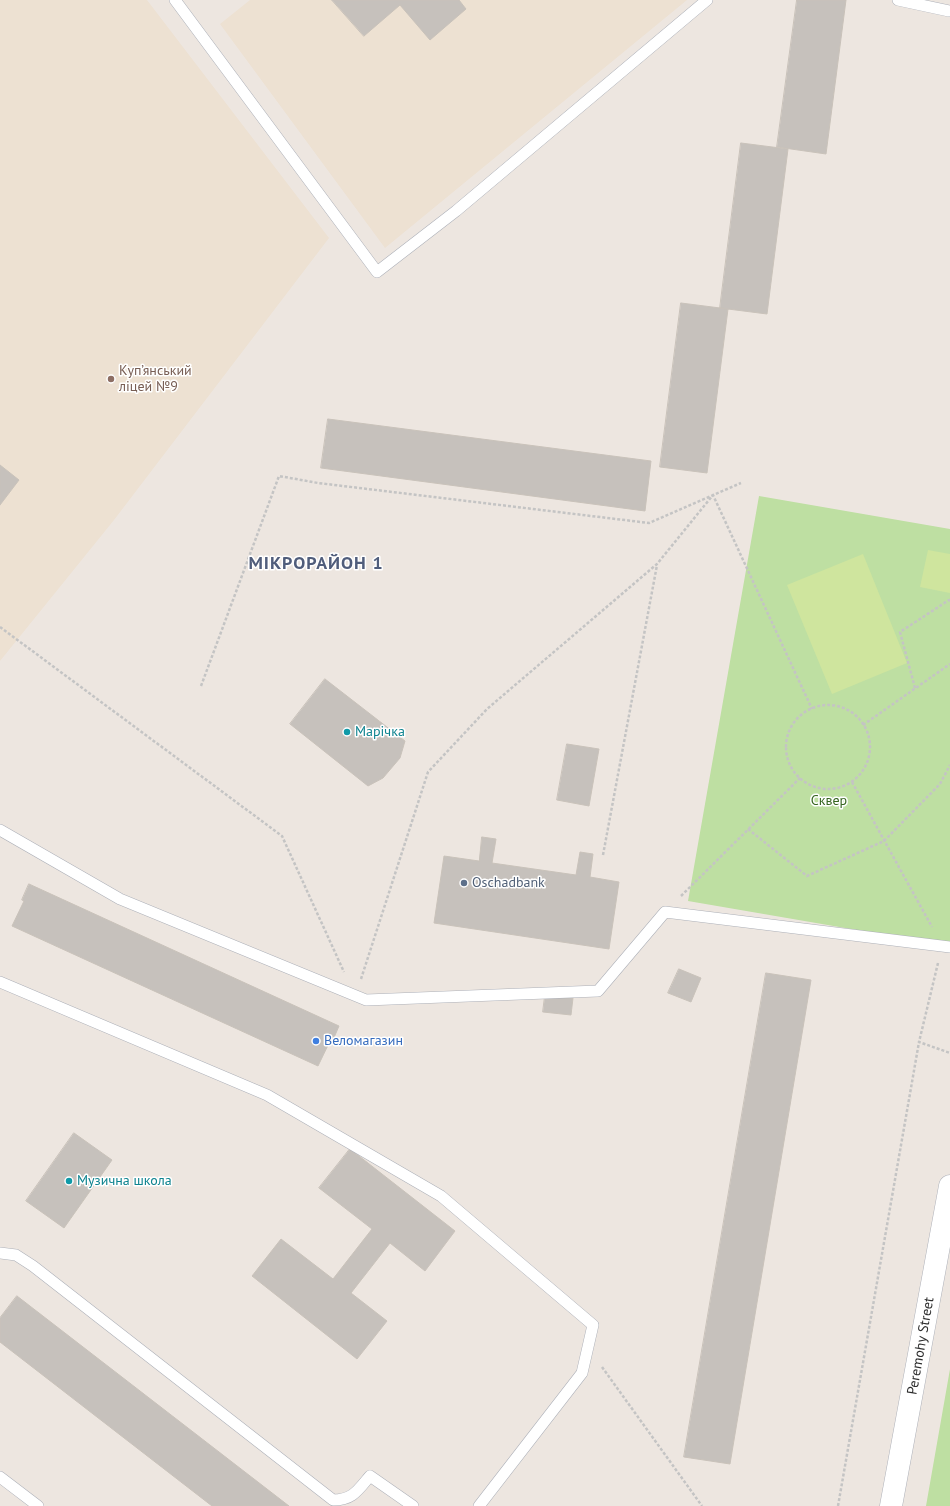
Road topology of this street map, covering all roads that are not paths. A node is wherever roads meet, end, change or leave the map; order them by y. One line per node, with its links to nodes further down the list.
1 (175, 0): 2 (lane)
2 (707, 0)
3 (898, 0): 4 (lane)
4 (949, 11)
5 (0, 830): 6 (lane)
6 (950, 947)
7 (0, 982): 13 (lane)
8 (950, 1186): 14 (street, Peremohy Street)
9 (0, 1253): 12 (lane)
10 (0, 1477): 11 (lane)
11 (38, 1506)
12 (413, 1506)
13 (479, 1506)
14 (891, 1506)

